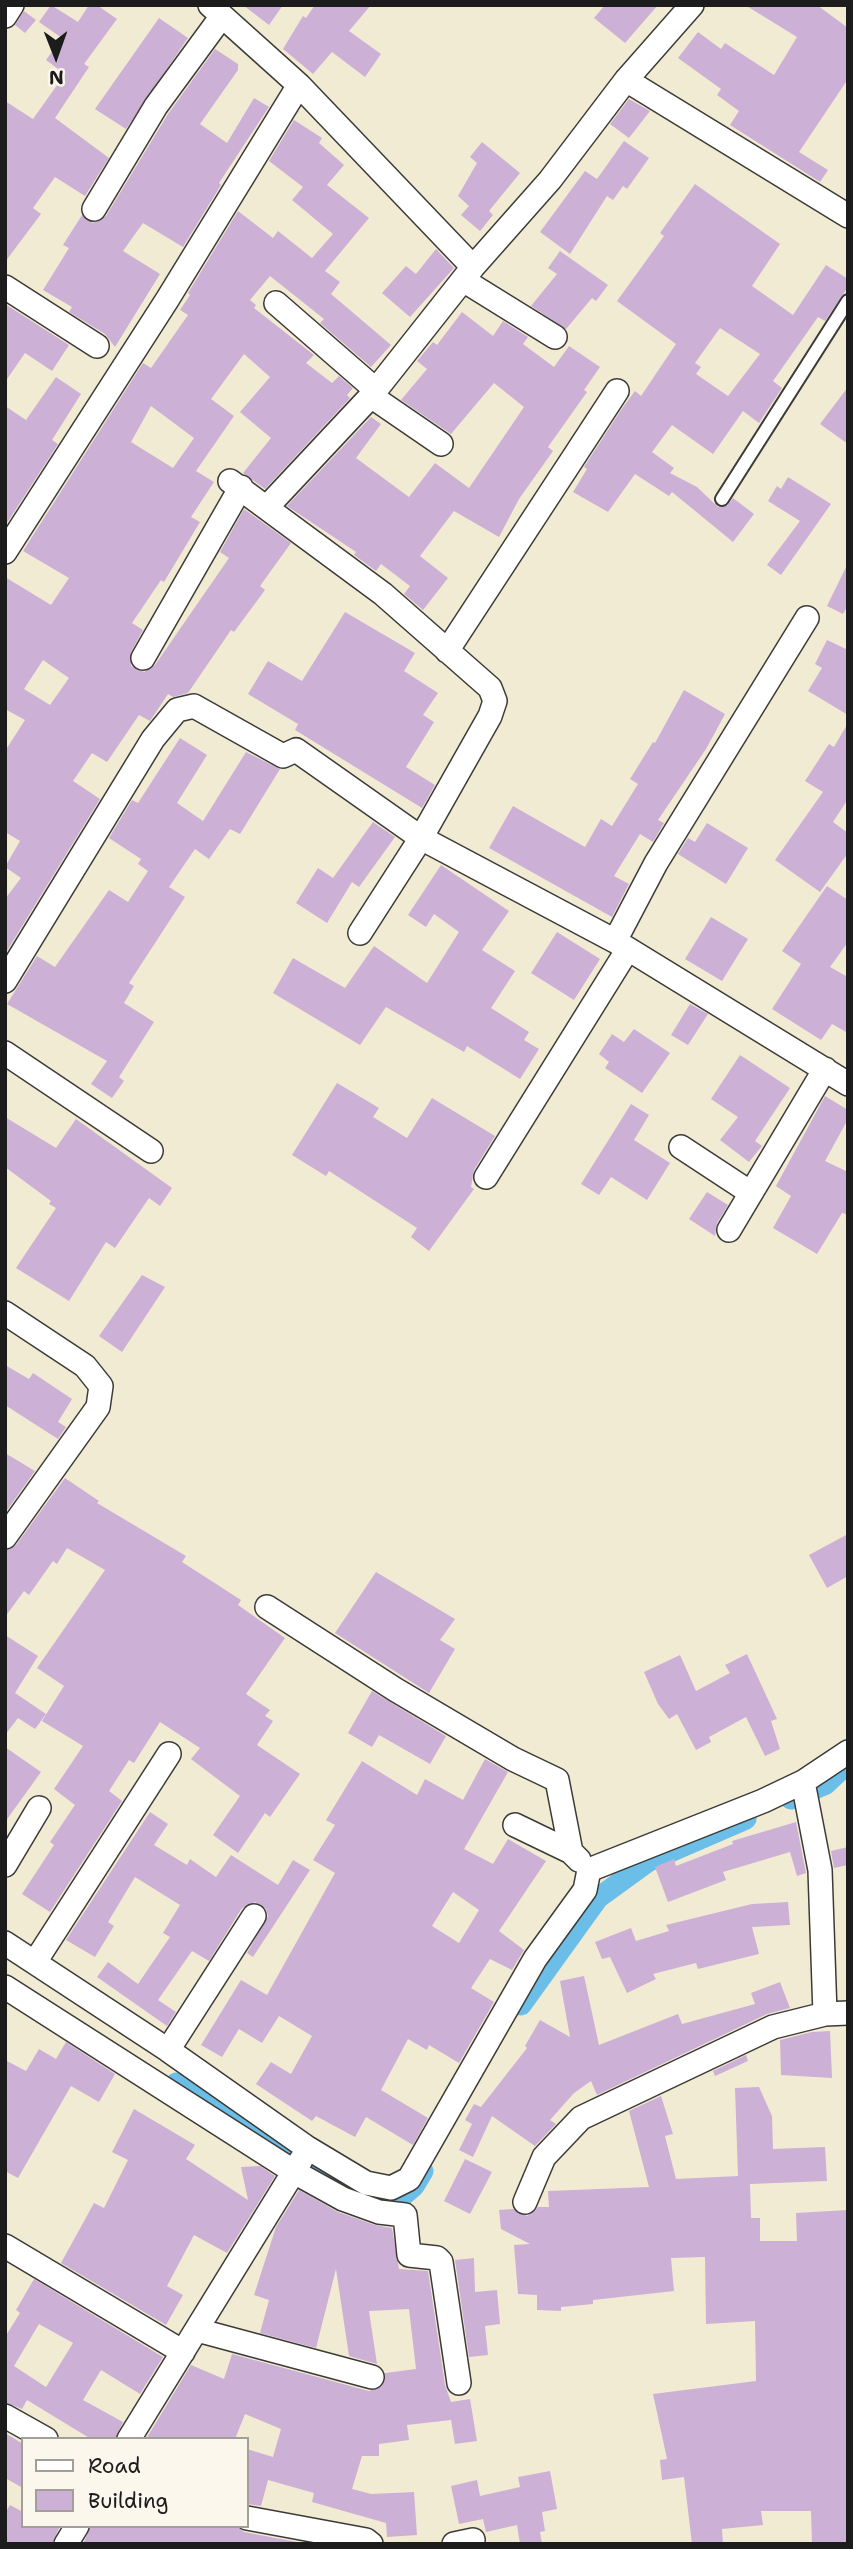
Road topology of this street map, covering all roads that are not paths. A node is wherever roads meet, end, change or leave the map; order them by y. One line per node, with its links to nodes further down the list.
1 (12, 5): 4 (street)
2 (692, 5): 5 (street)
3 (216, 10): 6 (street); 7 (street)
4 (5, 16)
5 (626, 80): 8 (street); 9 (street)
6 (299, 85): 9 (street); 20 (street)
7 (94, 209)
8 (848, 216)
9 (468, 274): 13 (street); 16 (street)
10 (5, 287): 14 (street)
11 (848, 301): 18 (lane)
12 (276, 303): 16 (street)
13 (555, 337)
14 (97, 346)
15 (617, 391): 22 (street)
16 (374, 393): 17 (street); 19 (street)
17 (441, 444)
18 (722, 499)
19 (267, 507): 22 (street); 23 (street)
20 (5, 552)
21 (807, 618): 26 (street)
22 (447, 651): 24 (street)
23 (143, 658)
24 (421, 838): 25 (street); 26 (street); 27 (street)
25 (360, 933)
26 (621, 945): 29 (street); 33 (street)
27 (5, 981)
28 (5, 1053): 32 (street)
29 (825, 1069): 30 (street); 34 (street)
30 (848, 1084)
31 (681, 1147): 34 (street)
32 (151, 1152)
33 (486, 1177)
34 (751, 1193): 35 (street)
35 (729, 1230)
36 (5, 1313): 37 (street)
37 (5, 1537)
38 (267, 1607): 44 (street)
39 (848, 1752): 41 (street)
40 (169, 1754): 49 (street)
41 (805, 1793): 46 (street); 51 (street)
42 (39, 1808): 45 (street)
43 (515, 1825): 44 (street)
44 (571, 1852): 46 (street)
45 (5, 1865)
46 (589, 1870): 53 (street)
47 (254, 1916): 52 (street)
48 (5, 1943): 49 (street)
49 (35, 1962): 52 (street)
50 (5, 1987): 53 (street)
51 (836, 2013): 54 (street)
52 (169, 2050): 53 (street)
53 (302, 2159): 56 (street); 59 (street)
54 (525, 2202)
55 (5, 2246): 57 (street)
56 (197, 2330): 57 (street); 58 (street)
57 (183, 2352): 62 (street)
58 (372, 2377)
59 (459, 2383)
60 (5, 2416): 61 (street)
61 (42, 2437)
62 (130, 2437)
63 (248, 2518): 66 (street)
64 (76, 2528): 65 (street)
65 (66, 2544)
66 (371, 2544)

